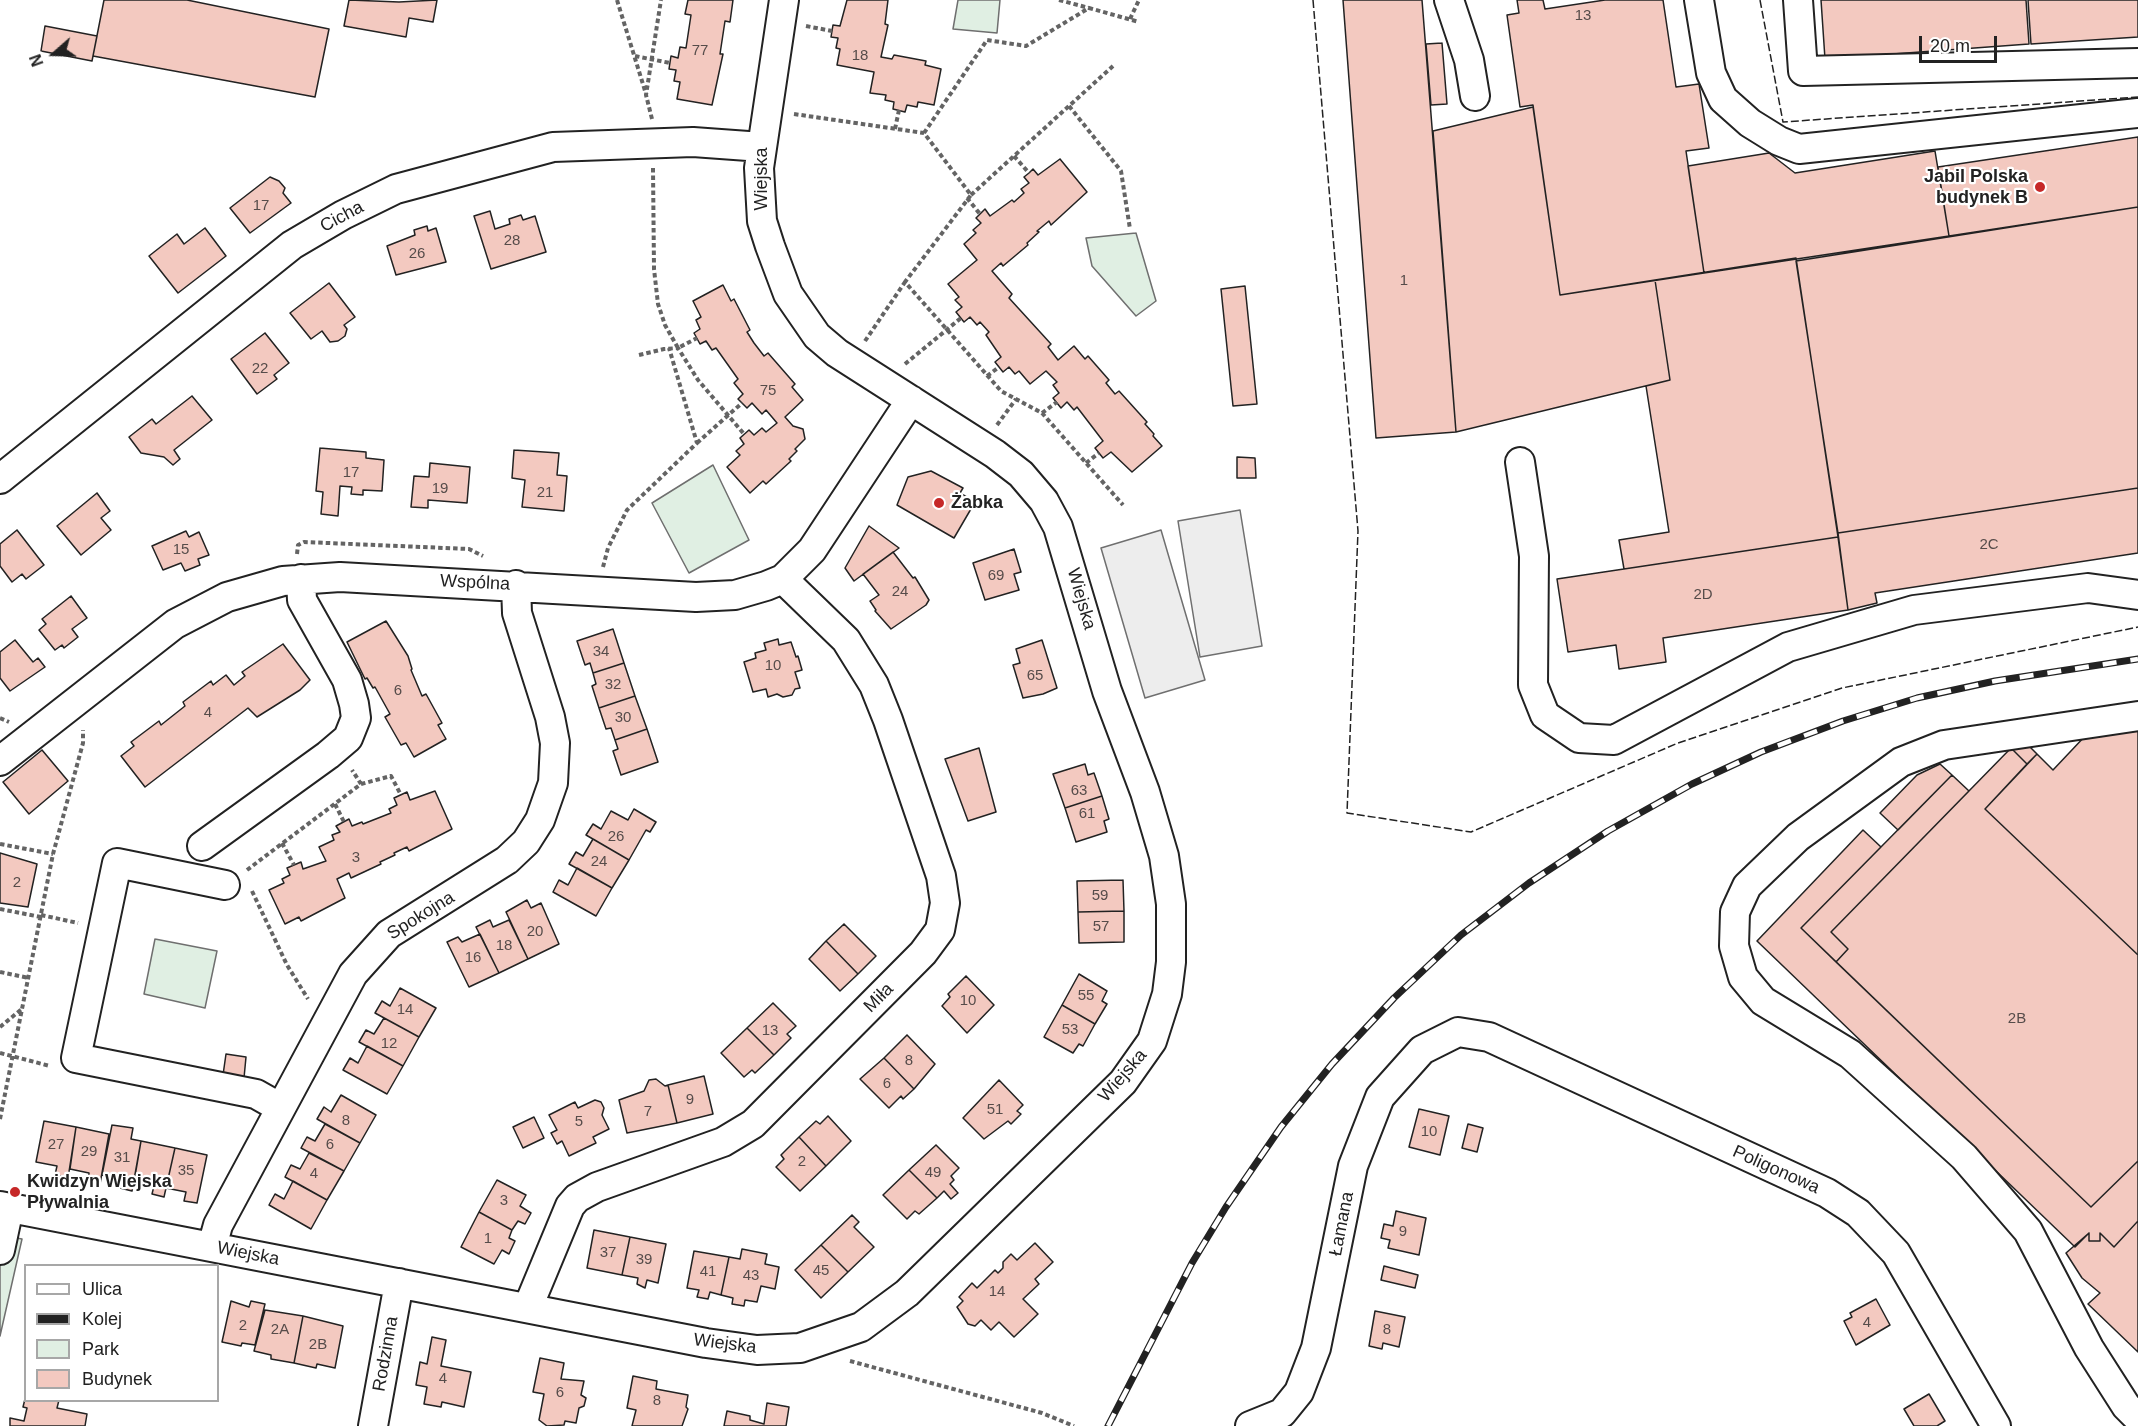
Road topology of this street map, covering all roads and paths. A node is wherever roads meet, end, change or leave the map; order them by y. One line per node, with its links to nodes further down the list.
1 (617, 0): 12 (path)
2 (661, 0): 13 (path)
3 (784, 0): 21 (street, Wiejska)
4 (1059, 0): 9 (path)
5 (1139, 0): 10 (path)
6 (1449, 0): 18 (street)
7 (1699, 0): 22 (street)
8 (1798, 0): 15 (street)
9 (1089, 8): 10 (path); 24 (path)
10 (1130, 19): 11 (path)
11 (1139, 22)
12 (635, 56): 13 (path); 17 (path)
13 (652, 59): 14 (path); 17 (path)
14 (670, 63)
15 (2138, 63)
16 (1113, 66): 19 (path)
17 (646, 95): 25 (path)
18 (1475, 96)
19 (1070, 106): 27 (path); 32 (path)
20 (898, 110): 23 (path)
21 (766, 111): 23 (path); 26 (street, Wiejska)
22 (2138, 113)
23 (895, 129): 24 (path)
24 (924, 133): 29 (path)
25 (654, 143): 26 (street, Cicha); 37 (path); 54 (street, Cicha)
26 (762, 147): 43 (street, Wiejska)
27 (1014, 156): 28 (path); 29 (path)
28 (1029, 173)
29 (971, 195): 30 (path)
30 (967, 198): 31 (path); 34 (path)
31 (980, 214)
32 (1130, 229)
33 (961, 318): 34 (path)
34 (945, 329): 39 (path); 41 (path)
35 (697, 338): 37 (path)
36 (669, 348): 37 (path); 38 (path); 50 (path)
37 (678, 348): 47 (path)
38 (639, 356)
39 (904, 366)
40 (999, 367): 41 (path)
41 (987, 376): 42 (path)
42 (1016, 399): 46 (path); 48 (path)
43 (911, 400): 61 (street, Wspólna); 98 (street, Wiejska)
44 (1057, 402): 46 (path)
45 (742, 403): 47 (path)
46 (1042, 414): 53 (path)
47 (728, 415): 49 (path); 50 (path)
48 (991, 433)
49 (744, 434)
50 (697, 443): 58 (path)
51 (1099, 453): 53 (path)
52 (1520, 462): 63 (street)
53 (1086, 463): 55 (path)
54 (0, 479)
55 (1123, 505)
56 (487, 558): 59 (path)
57 (593, 568): 58 (path)
58 (603, 568): 60 (path)
59 (298, 570): 62 (street, Wspólna); 64 (street, Wspólna); 68 (street)
60 (608, 570)
61 (783, 579): 62 (street, Wspólna); 97 (street, Miła)
62 (516, 585): 85 (street, Spokojna)
63 (2138, 595)
64 (84, 695): 67 (street, Wspólna); 76 (path)
65 (2138, 716): 99 (street)
66 (0, 718): 67 (path)
67 (6, 744)
68 (336, 748): 69 (path); 75 (street)
69 (362, 784): 70 (path); 71 (path)
70 (401, 795)
71 (335, 804): 72 (path); 73 (path)
72 (344, 822)
73 (282, 843): 77 (path); 78 (path)
74 (0, 844): 76 (path)
75 (202, 846)
76 (53, 854): 80 (path)
77 (294, 865)
78 (234, 879): 81 (street); 85 (path)
79 (0, 909): 80 (path)
80 (41, 916): 81 (path); 83 (path)
81 (103, 928): 90 (street)
82 (0, 972): 83 (path)
83 (29, 978): 84 (path)
84 (23, 1007): 86 (path); 89 (path)
85 (325, 1024): 91 (street, Spokojna)
86 (0, 1027)
87 (1458, 1032): 102 (street, Łamana); 103 (street, Poligonowa)
88 (0, 1053): 89 (path)
89 (13, 1058): 90 (path); 92 (path)
90 (76, 1058): 91 (street)
91 (279, 1107): 94 (street, Spokojna)
92 (0, 1119)
93 (4, 1207): 94 (street, Wiejska); 95 (street)
94 (212, 1247): 96 (street, Wiejska)
95 (0, 1250)
96 (399, 1283): 97 (street, Wiejska); 100 (street, Rodzinna)
97 (528, 1307): 98 (street, Wiejska)
98 (823, 1342): 101 (path)
99 (2138, 1418)
100 (373, 1426)
101 (1074, 1426)
102 (1250, 1426)
103 (1996, 1426)

